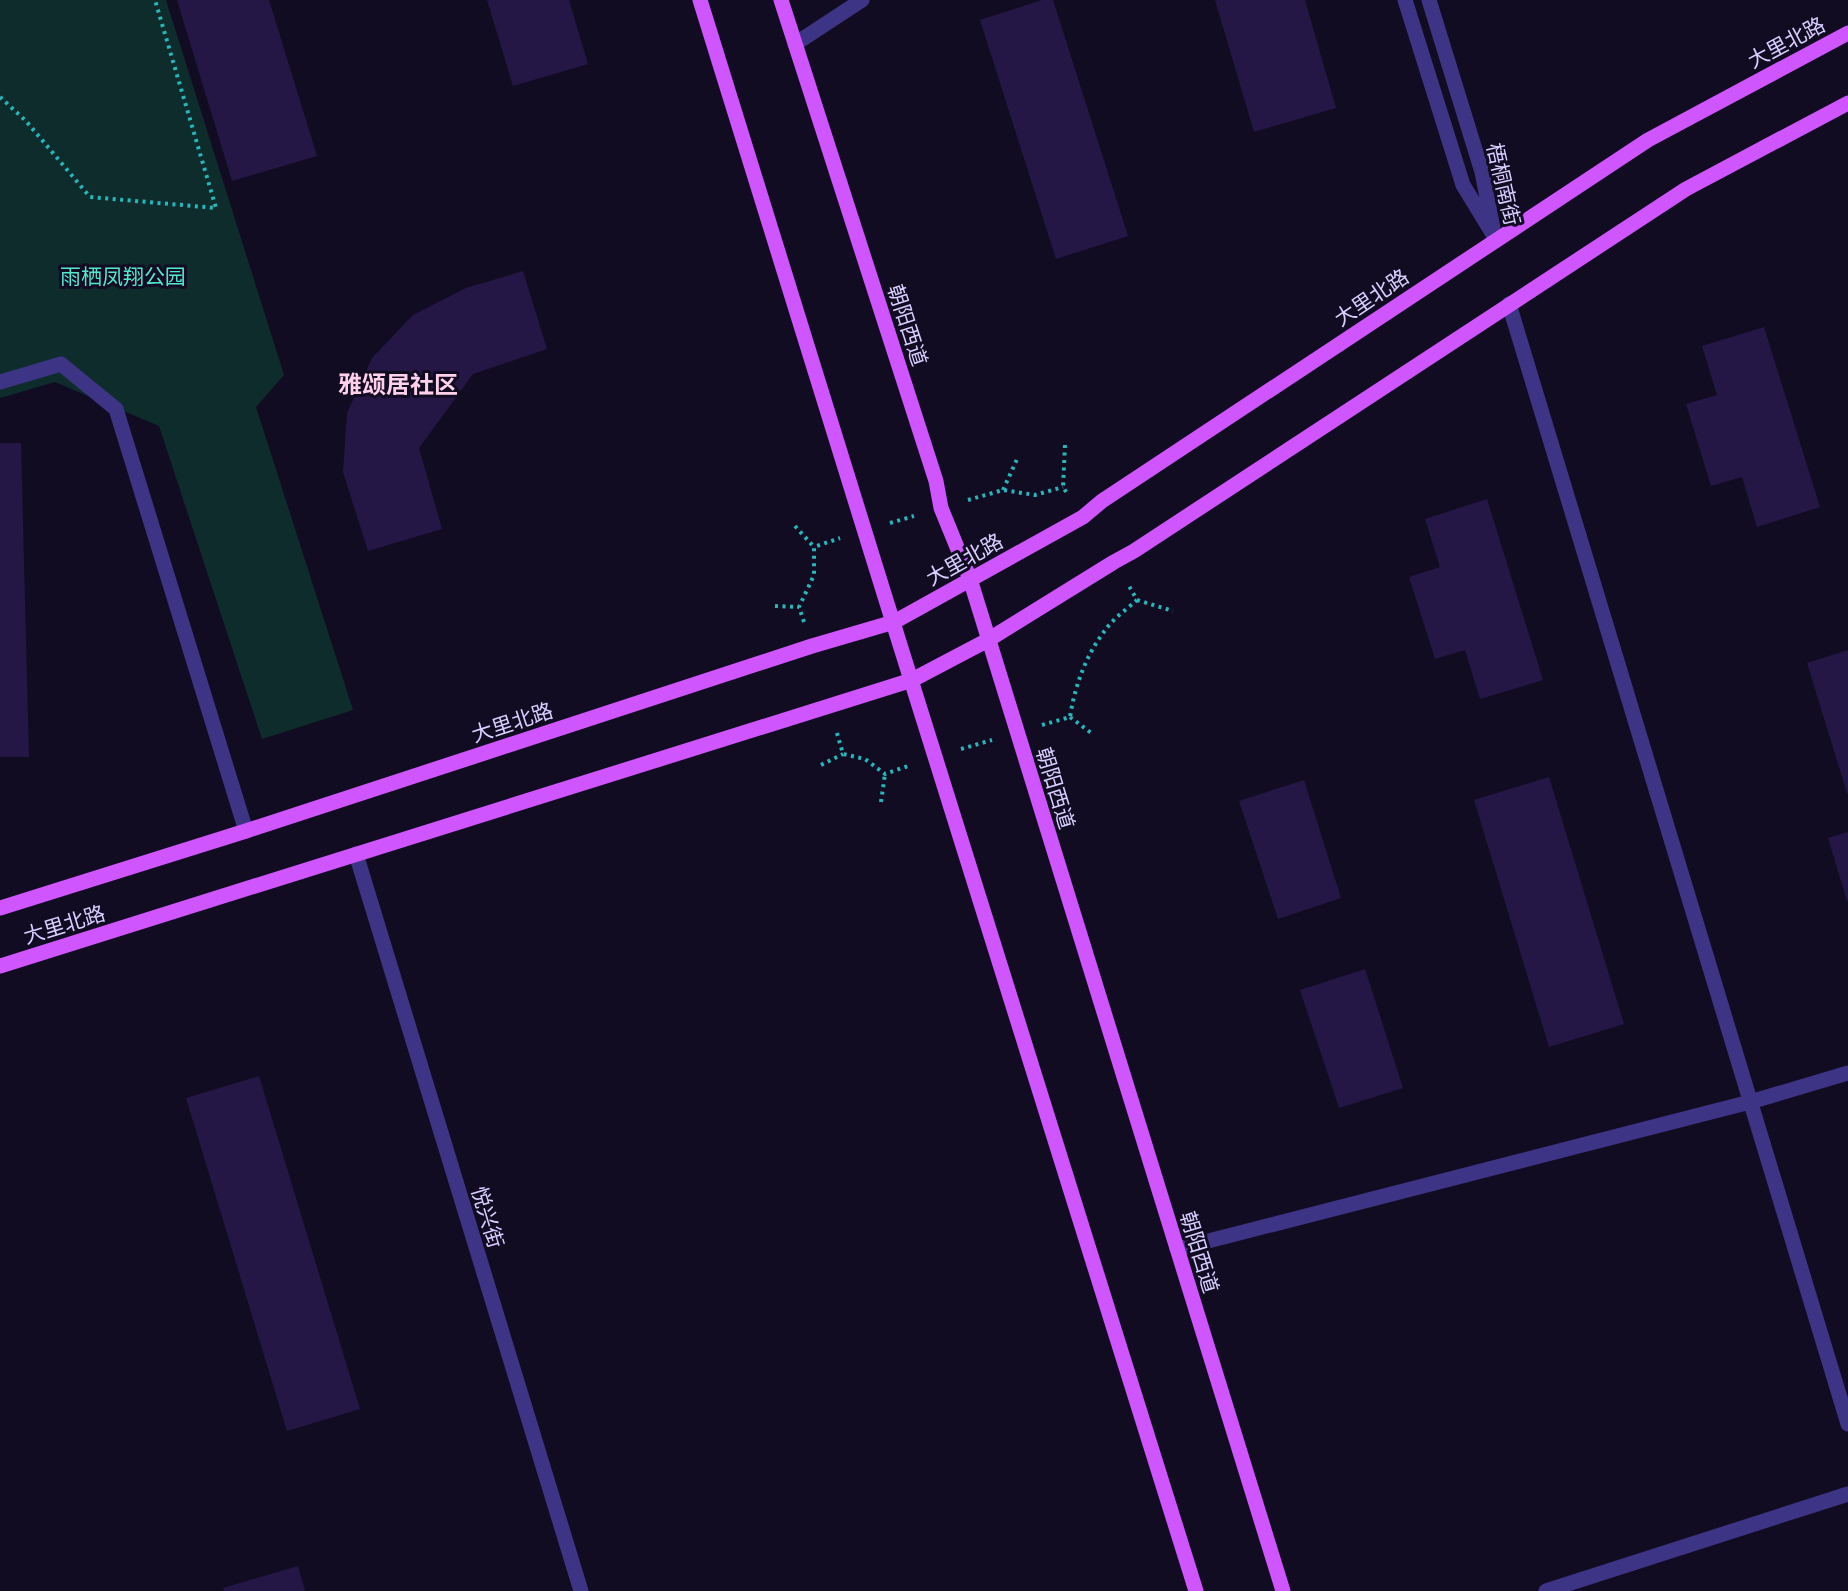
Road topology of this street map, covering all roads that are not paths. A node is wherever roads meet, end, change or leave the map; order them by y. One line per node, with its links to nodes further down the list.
1 (700, 0): 13 (main road)
2 (781, 0): 7 (main road, 朝阳西道)
3 (861, 0): 7 (street)
4 (1405, 0): 9 (street, 梧桐南街)
5 (1429, 0): 9 (street, 梧桐南街)
6 (1848, 33): 9 (main road, 大里北路)
7 (795, 44): 12 (main road, 朝阳西道)
8 (1848, 103): 10 (main road, 大里北路)
9 (1496, 239): 12 (main road, 大里北路)
10 (1509, 304): 14 (main road, 大里北路); 21 (street)
11 (0, 382): 16 (street)
12 (970, 579): 13 (main road, 大里北路); 14 (main road, 朝阳西道)
13 (894, 622): 15 (main road); 16 (main road, 大里北路)
14 (988, 640): 15 (main road, 大里北路); 22 (main road, 朝阳西道)
15 (912, 680): 17 (main road, 大里北路); 26 (main road)
16 (246, 831): 18 (main road, 大里北路)
17 (356, 854): 19 (main road, 大里北路); 25 (street, 悦兴街)
18 (0, 908)
19 (0, 966)
20 (1848, 1073): 21 (street)
21 (1750, 1102): 22 (street); 23 (street)
22 (1177, 1249): 27 (main road, 朝阳西道)
23 (1848, 1424)
24 (1848, 1494): 28 (street)
25 (581, 1591)
26 (1196, 1591)
27 (1283, 1591)
28 (1546, 1591)

